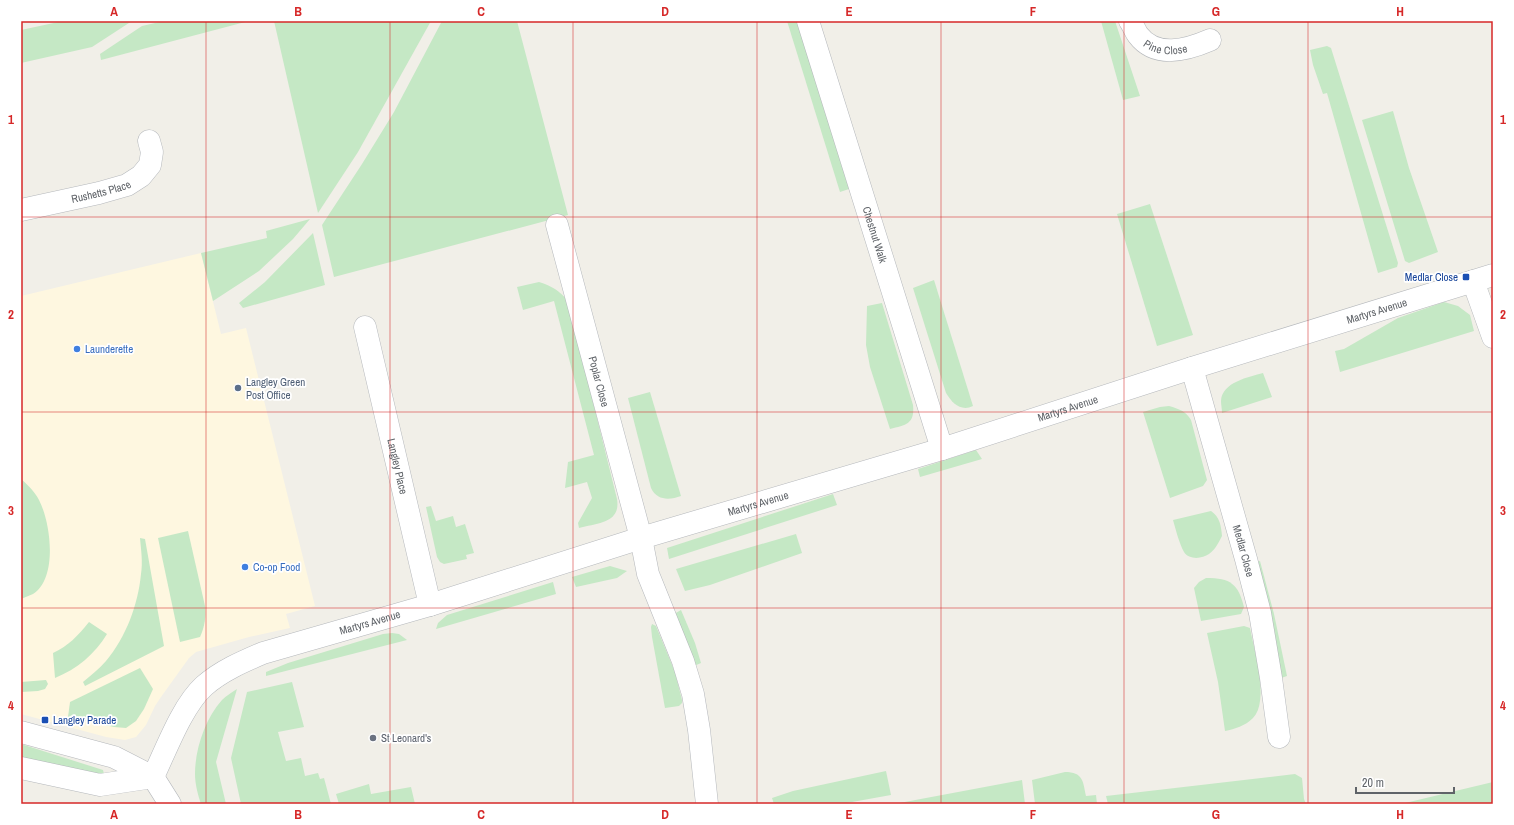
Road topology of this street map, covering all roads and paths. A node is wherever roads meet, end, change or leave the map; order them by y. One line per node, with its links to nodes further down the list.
1 (808, 21): 11 (street, Chestnut Walk)
2 (1130, 21): 3 (street, Pine Close)
3 (1210, 40)
4 (150, 141): 5 (street, Rushetts Place)
5 (21, 210)
6 (558, 225): 12 (street, Poplar Close)
7 (1483, 278): 9 (street); 10 (street, Martyrs Avenue)
8 (364, 327): 13 (street, Langley Place)
9 (1493, 337)
10 (1192, 368): 11 (street, Martyrs Avenue); 15 (street, Medlar Close)
11 (942, 449): 12 (street, Martyrs Avenue)
12 (641, 538): 13 (street, Martyrs Avenue); 19 (street)
13 (430, 605): 17 (street, Martyrs Avenue)
14 (21, 732): 17 (street)
15 (1279, 738)
16 (21, 768): 17 (street)
17 (154, 777): 18 (street)
18 (170, 804)
19 (707, 804)

